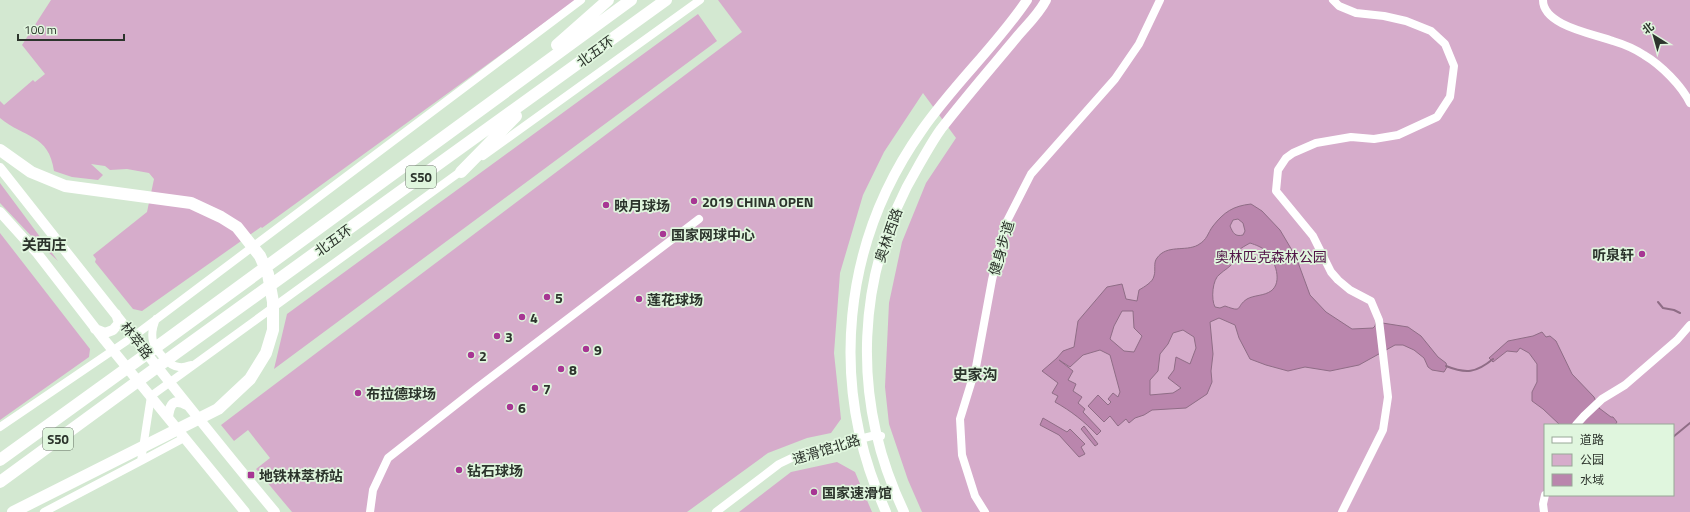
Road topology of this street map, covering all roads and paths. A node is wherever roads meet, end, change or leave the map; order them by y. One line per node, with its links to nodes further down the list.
1 (581, 0): 20 (street)
2 (608, 0): 12 (highway)
3 (631, 0): 12 (highway, 北五环 / S50)
4 (666, 0): 11 (highway, 北五环 / S50)
5 (700, 0): 16 (street)
6 (1027, 0): 34 (main road, 奥林西路)
7 (1046, 0): 32 (main road, 奥林西路)
8 (1160, 0): 47 (street, 健身步道)
9 (1333, 0): 48 (street)
10 (1542, 0): 13 (street)
11 (540, 91): 16 (highway); 37 (highway, 北五环 / S50)
12 (502, 94): 35 (highway, 北五环 / S50)
13 (1690, 104)
14 (0, 150): 39 (highway)
15 (0, 168): 19 (main road, 林萃路)
16 (461, 172): 25 (street)
17 (0, 212): 22 (main road, 林萃路)
18 (699, 219): 43 (street)
19 (116, 314): 22 (main road); 23 (main road, 林萃路)
20 (156, 319): 23 (street); 25 (street)
21 (1690, 325): 30 (street)
22 (96, 329): 24 (main road, 林萃路)
23 (134, 336): 24 (street); 26 (main road, 林萃路)
24 (113, 350): 27 (main road, 林萃路); 31 (street)
25 (195, 365): 26 (street)
26 (169, 383): 27 (street); 28 (main road, 林萃路)
27 (151, 396): 29 (main road, 林萃路); 36 (street)
28 (187, 405): 29 (main road); 42 (main road, 林萃路)
29 (168, 417): 33 (main road, 林萃路)
30 (1577, 424)
31 (0, 428)
32 (878, 436): 34 (street, 速滑馆北路); 46 (main road, 奥林西路)
33 (184, 438): 36 (street); 41 (main road, 林萃路)
34 (861, 438): 44 (street, 速滑馆北路); 45 (main road, 奥林西路)
35 (0, 460)
36 (141, 461): 40 (street)
37 (0, 482)
38 (1545, 496): 49 (street)
39 (13, 512)
40 (44, 512)
41 (245, 512)
42 (274, 512)
43 (370, 512)
44 (716, 512)
45 (886, 512)
46 (904, 512)
47 (985, 512)
48 (1342, 512)
49 (1544, 512)

